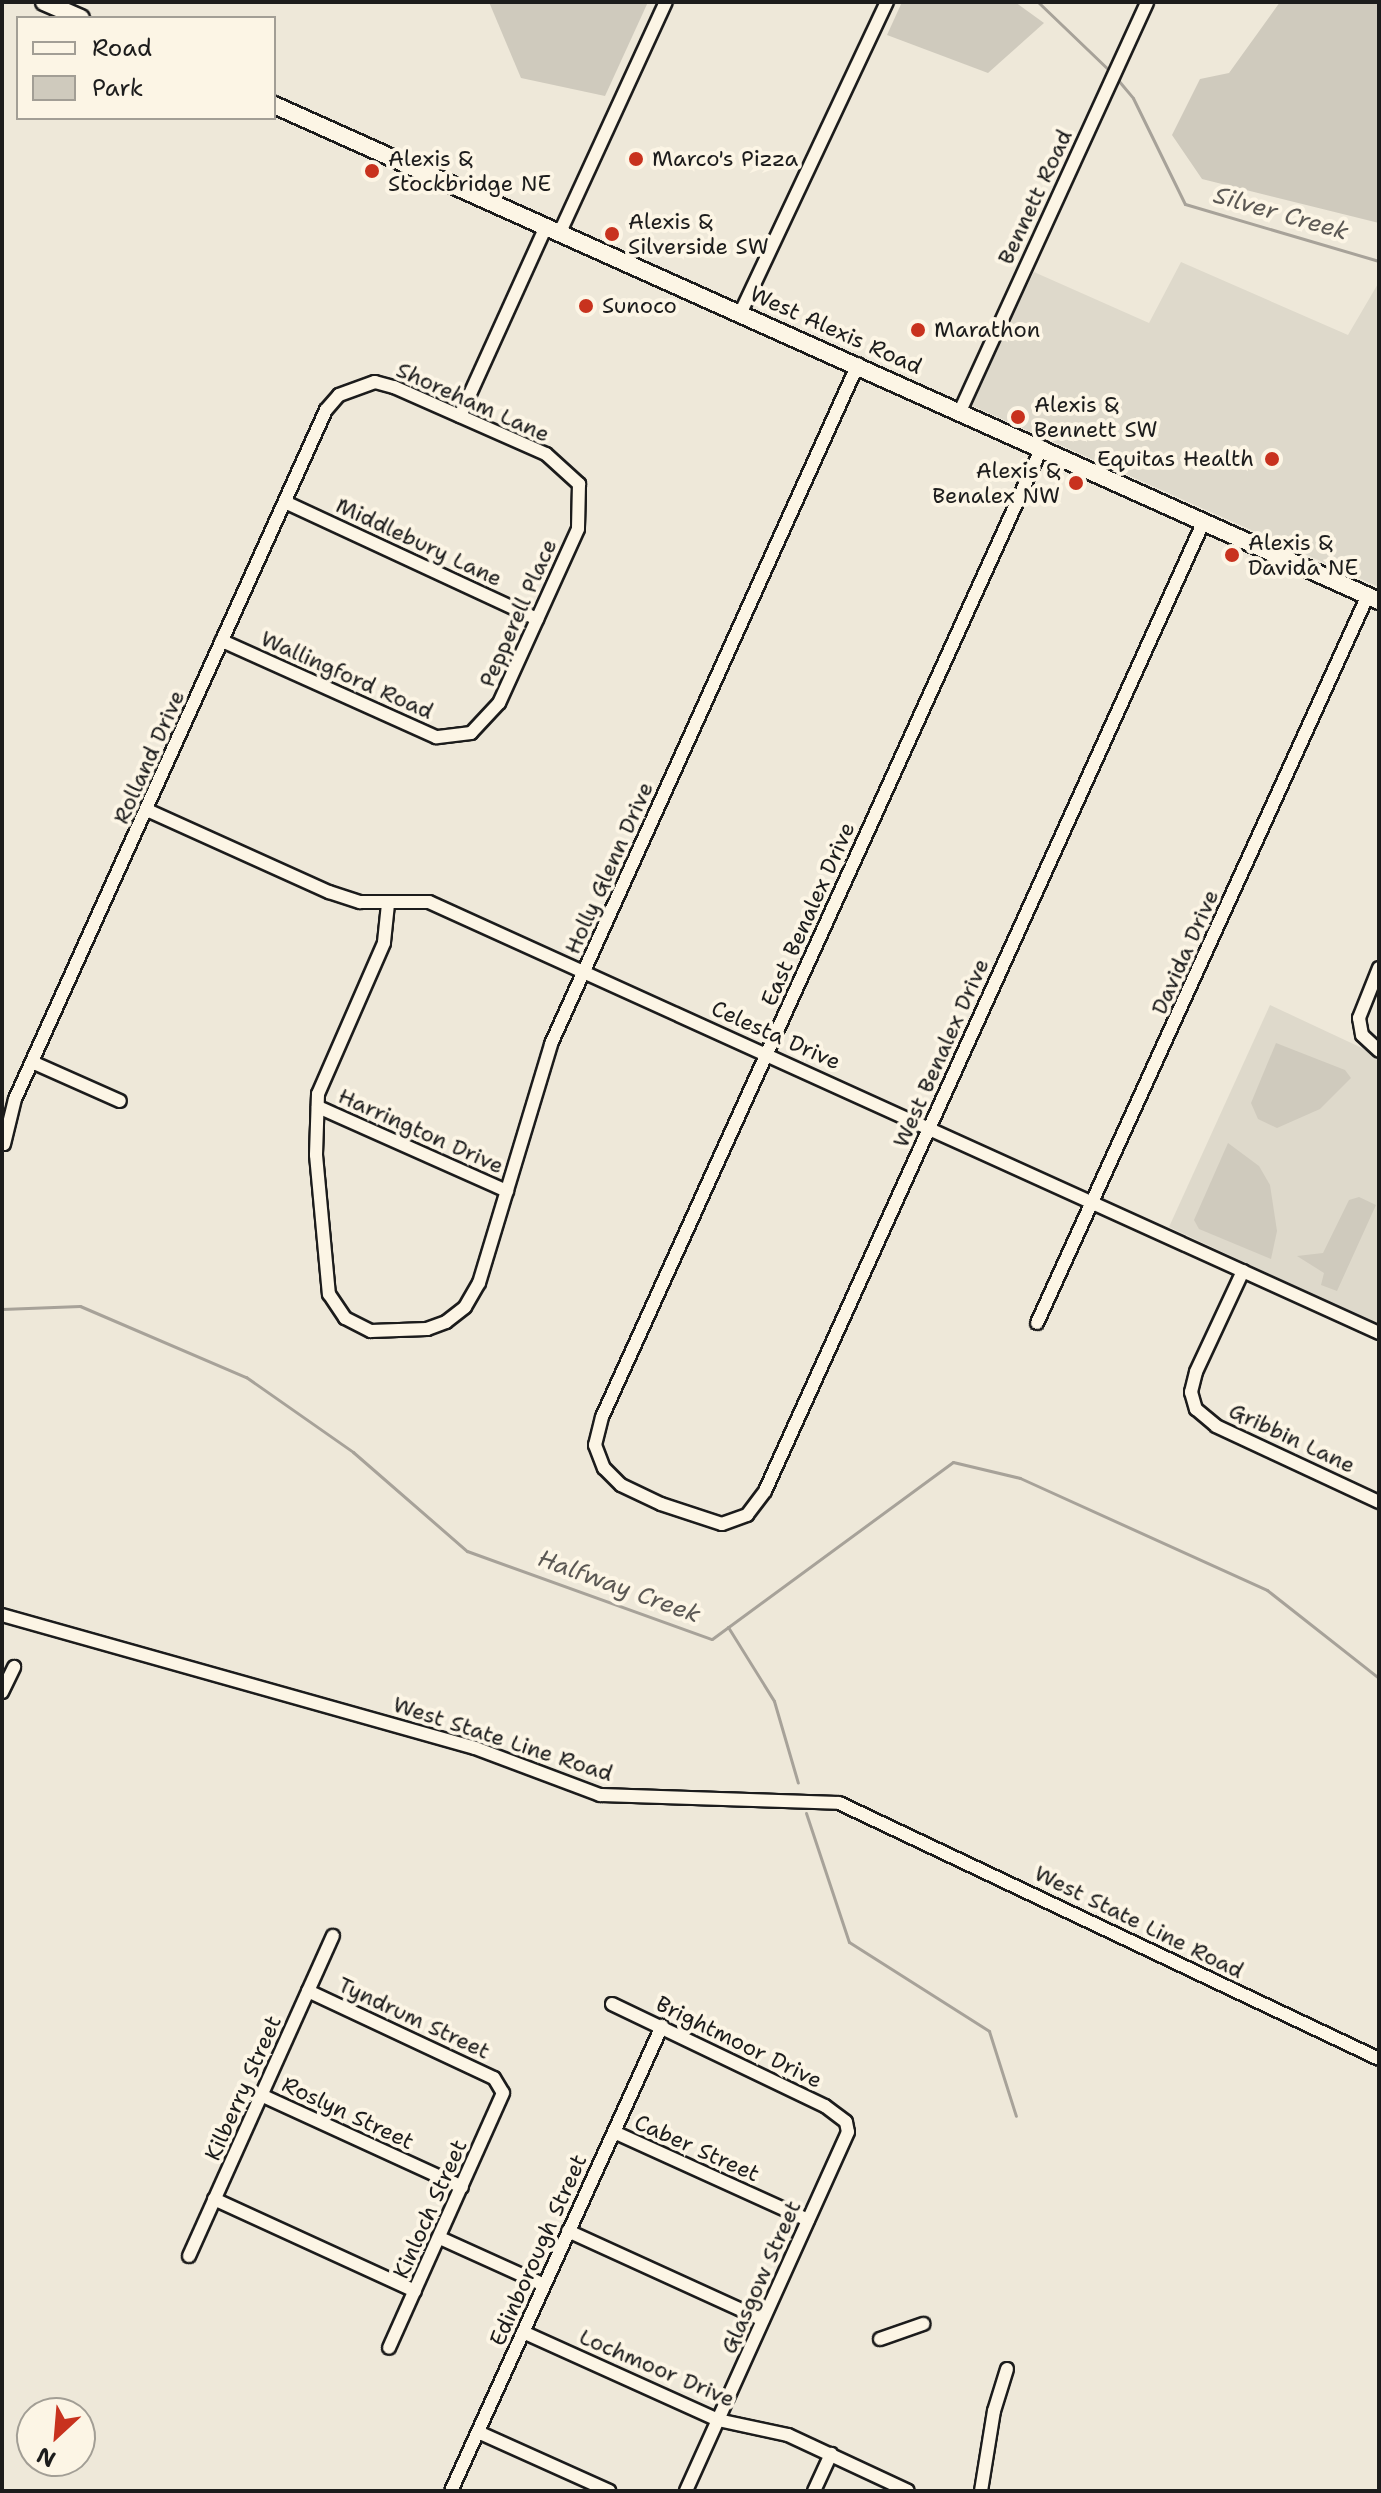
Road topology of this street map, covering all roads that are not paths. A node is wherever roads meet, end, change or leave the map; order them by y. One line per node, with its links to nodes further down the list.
1 (44, 2): 5 (main road)
2 (666, 2): 7 (street)
3 (887, 2): 8 (street)
4 (1147, 2): 11 (street, Bennett Road)
5 (76, 16)
6 (276, 106): 7 (main road, West Alexis Road)
7 (553, 229): 8 (main road, West Alexis Road); 12 (street)
8 (741, 312): 9 (main road, West Alexis Road)
9 (858, 364): 11 (main road, West Alexis Road); 24 (street, Holly Glenn Drive)
10 (342, 393): 12 (street, Shoreham Lane); 15 (street, Rolland Drive)
11 (961, 409): 13 (main road, West Alexis Road)
12 (460, 416): 14 (street, Shoreham Lane)
13 (1042, 447): 16 (main road, West Alexis Road); 26 (street, East Benalex Drive)
14 (579, 484): 18 (street, Pepperell Place)
15 (285, 502): 18 (street, Middlebury Lane); 19 (street, Rolland Drive)
16 (1204, 521): 17 (main road, West Alexis Road); 30 (street, West Benalex Drive)
17 (1373, 598): 33 (street, Davida Drive)
18 (537, 619): 20 (street, Pepperell Place)
19 (222, 641): 20 (street, Wallingford Road); 21 (street, Rolland Drive)
20 (457, 737)
21 (147, 810): 22 (street, Celesta Drive); 27 (street, Rolland Drive)
22 (388, 904): 24 (street, Celesta Drive); 29 (street)
23 (1379, 968): 25 (street)
24 (584, 971): 26 (street, Celesta Drive); 32 (street, Holly Glenn Drive)
25 (1379, 1051)
26 (767, 1053): 30 (street, Celesta Drive); 38 (street, East Benalex Drive)
27 (32, 1062): 28 (street); 31 (street, Rolland Drive)
28 (120, 1101)
29 (318, 1107): 32 (street, Harrington Drive); 32 (street, Holly Glenn Drive)
30 (929, 1127): 33 (street, Celesta Drive); 38 (street, West Benalex Drive)
31 (4, 1144)
32 (507, 1191)
33 (1094, 1201): 34 (street, Celesta Drive); 35 (street, Davida Drive)
34 (1243, 1271): 36 (street, Celesta Drive); 37 (street, Gribbin Lane)
35 (1037, 1323)
36 (1379, 1333)
37 (1379, 1502)
38 (661, 1504)
39 (2, 1615): 46 (street, West State Line Road)
40 (14, 1667): 41 (street)
41 (2, 1692)
42 (333, 1936): 43 (street, Kilberry Street)
43 (308, 1991): 47 (street, Tyndrum Street); 48 (street, Kilberry Street)
44 (612, 2004): 45 (street, Brightmoor Drive)
45 (662, 2026): 49 (street, Brightmoor Drive); 50 (street, Edinborough Street)
46 (1379, 2059)
47 (500, 2085): 51 (street, Kinloch Street)
48 (261, 2095): 51 (street, Roslyn Street); 52 (street, Kilberry Street)
49 (846, 2122): 53 (street, Glasgow Street)
50 (614, 2132): 53 (street, Caber Street); 54 (street, Edinborough Street)
51 (462, 2187): 55 (street, Kinloch Street)
52 (214, 2199): 56 (street, Kilberry Street); 58 (street)
53 (808, 2220): 59 (street, Glasgow Street)
54 (568, 2231): 57 (street, Edinborough Street); 59 (street)
55 (440, 2238): 57 (street); 58 (street, Kinloch Street)
56 (189, 2256)
57 (544, 2285): 61 (street, Edinborough Street)
58 (415, 2291): 63 (street, Kinloch Street)
59 (763, 2320): 65 (street, Glasgow Street)
60 (923, 2324): 62 (street)
61 (523, 2332): 65 (street, Lochmoor Drive); 66 (street, Edinborough Street)
62 (880, 2339)
63 (389, 2348)
64 (1007, 2369): 73 (street)
65 (718, 2420): 67 (street, Lochmoor Drive); 70 (street, Glasgow Street)
66 (478, 2432): 68 (street, Edinborough Street); 69 (street)
67 (831, 2454): 71 (street); 72 (street, Lochmoor Drive)
68 (451, 2491)
69 (609, 2491)
70 (686, 2491)
71 (814, 2491)
72 (908, 2491)
73 (981, 2491)

